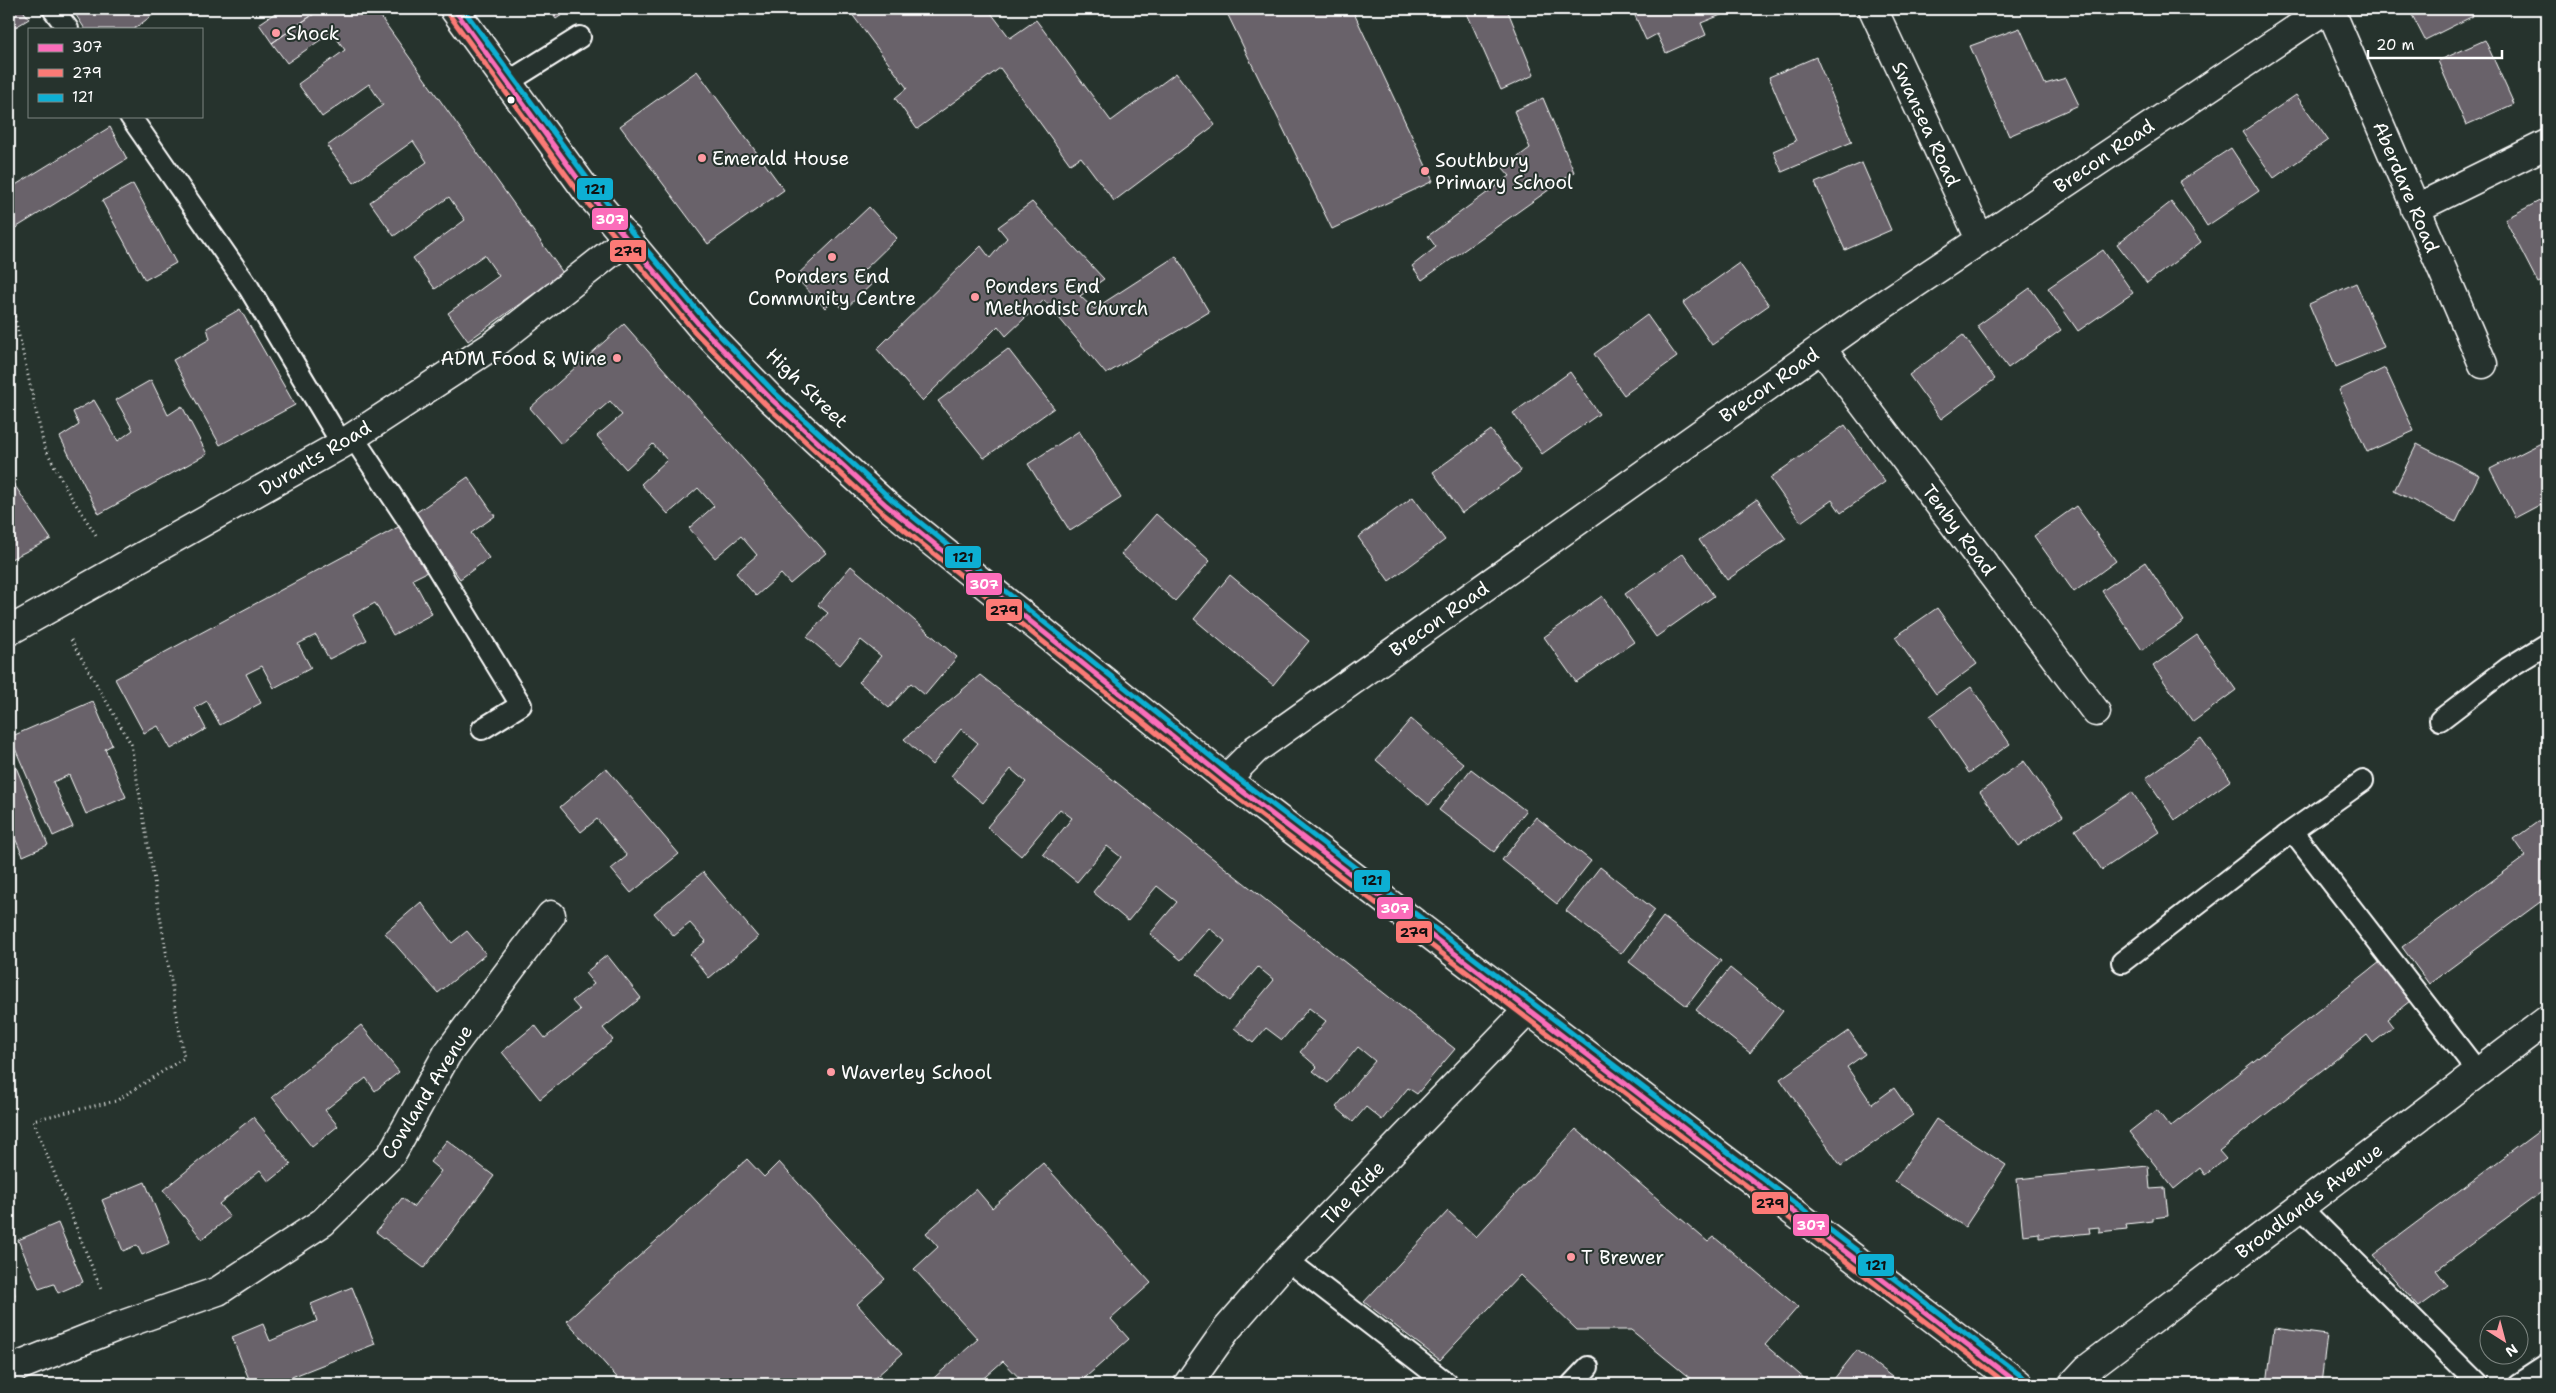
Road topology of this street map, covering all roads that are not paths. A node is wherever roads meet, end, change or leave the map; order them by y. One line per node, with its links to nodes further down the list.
1 (53, 9): 6 (lane)
2 (454, 9): 8 (street, High Street)
3 (1873, 9): 13 (street, Swansea Road)
4 (2326, 9): 13 (street, Brecon Road)
5 (2330, 9): 11 (street, Aberdare Road)
6 (67, 28)
7 (580, 38): 8 (lane)
8 (508, 82): 12 (street, High Street)
9 (131, 118): 16 (lane)
10 (2547, 144): 11 (street)
11 (2416, 209): 15 (street, Aberdare Road)
12 (628, 239): 16 (street, Durants Road); 22 (street, High Street)
13 (1980, 239): 14 (street, Brecon Road)
14 (1821, 348): 19 (street, Tenby Road); 22 (street, Brecon Road)
15 (2483, 364)
16 (348, 440): 17 (street, Durants Road); 21 (lane)
17 (9, 631)
18 (2545, 652): 20 (lane)
19 (2096, 712)
20 (2440, 720)
21 (482, 729)
22 (1226, 778): 27 (street, High Street)
23 (2363, 781): 24 (lane)
24 (2292, 831): 26 (lane); 29 (lane)
25 (551, 915): 34 (street, Cowland Avenue)
26 (2122, 962)
27 (1528, 1010): 31 (street, The Ride); 38 (street, High Street)
28 (2547, 1020): 29 (street, Broadlands Avenue)
29 (2478, 1072): 30 (street, Broadlands Avenue)
30 (2300, 1207): 39 (street, Broadlands Avenue); 40 (lane)
31 (1287, 1260): 35 (street, The Ride); 36 (lane)
32 (2547, 1365): 41 (lane)
33 (1588, 1367): 37 (lane)
34 (9, 1370)
35 (1188, 1384)
36 (1448, 1384)
37 (1572, 1384)
38 (2019, 1384)
39 (2074, 1384)
40 (2478, 1384)
41 (2518, 1384)

